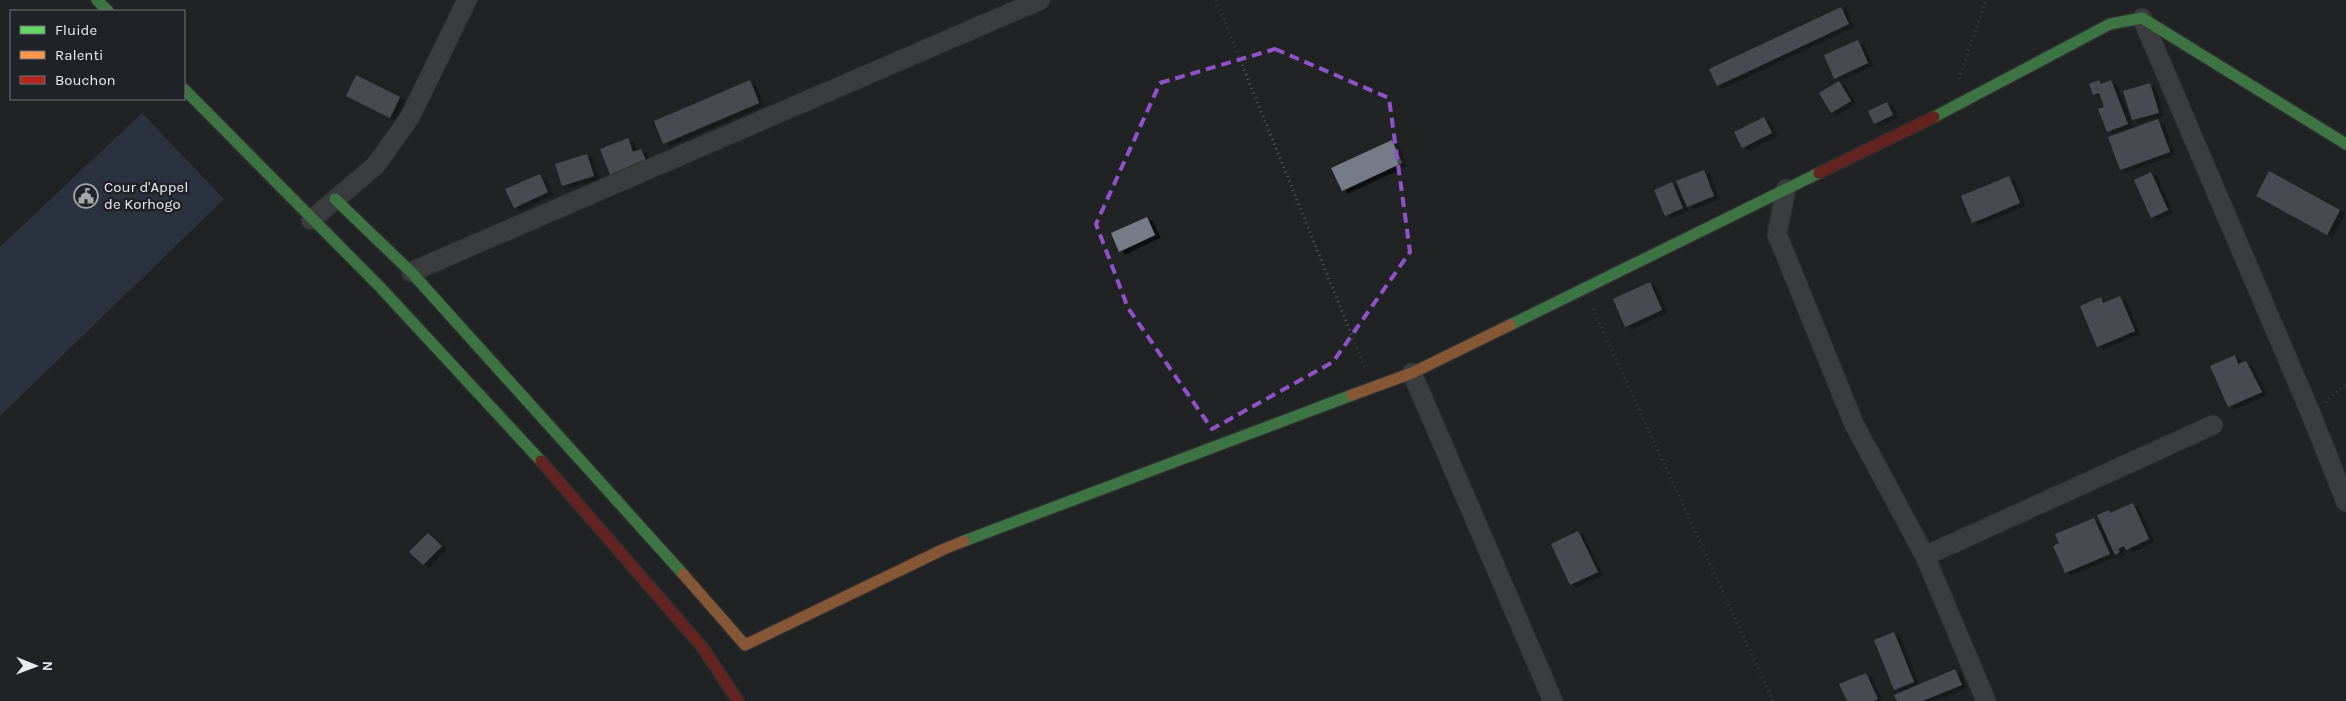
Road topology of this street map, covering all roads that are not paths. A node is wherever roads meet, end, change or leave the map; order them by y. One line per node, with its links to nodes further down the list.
1 (97, 0): 4 (street)
2 (468, 0): 9 (street)
3 (1040, 0): 11 (street)
4 (107, 10)
5 (2142, 18): 7 (street); 8 (street); 14 (street)
6 (185, 90): 10 (street)
7 (2346, 144)
8 (1786, 189): 12 (street); 15 (street)
9 (336, 199): 10 (street); 11 (street)
10 (311, 220): 16 (street)
11 (412, 272): 12 (street)
12 (1412, 373): 17 (street)
13 (2213, 425): 15 (street)
14 (2346, 502)
15 (1925, 556): 18 (street)
16 (738, 701)
17 (1552, 701)
18 (1986, 701)

